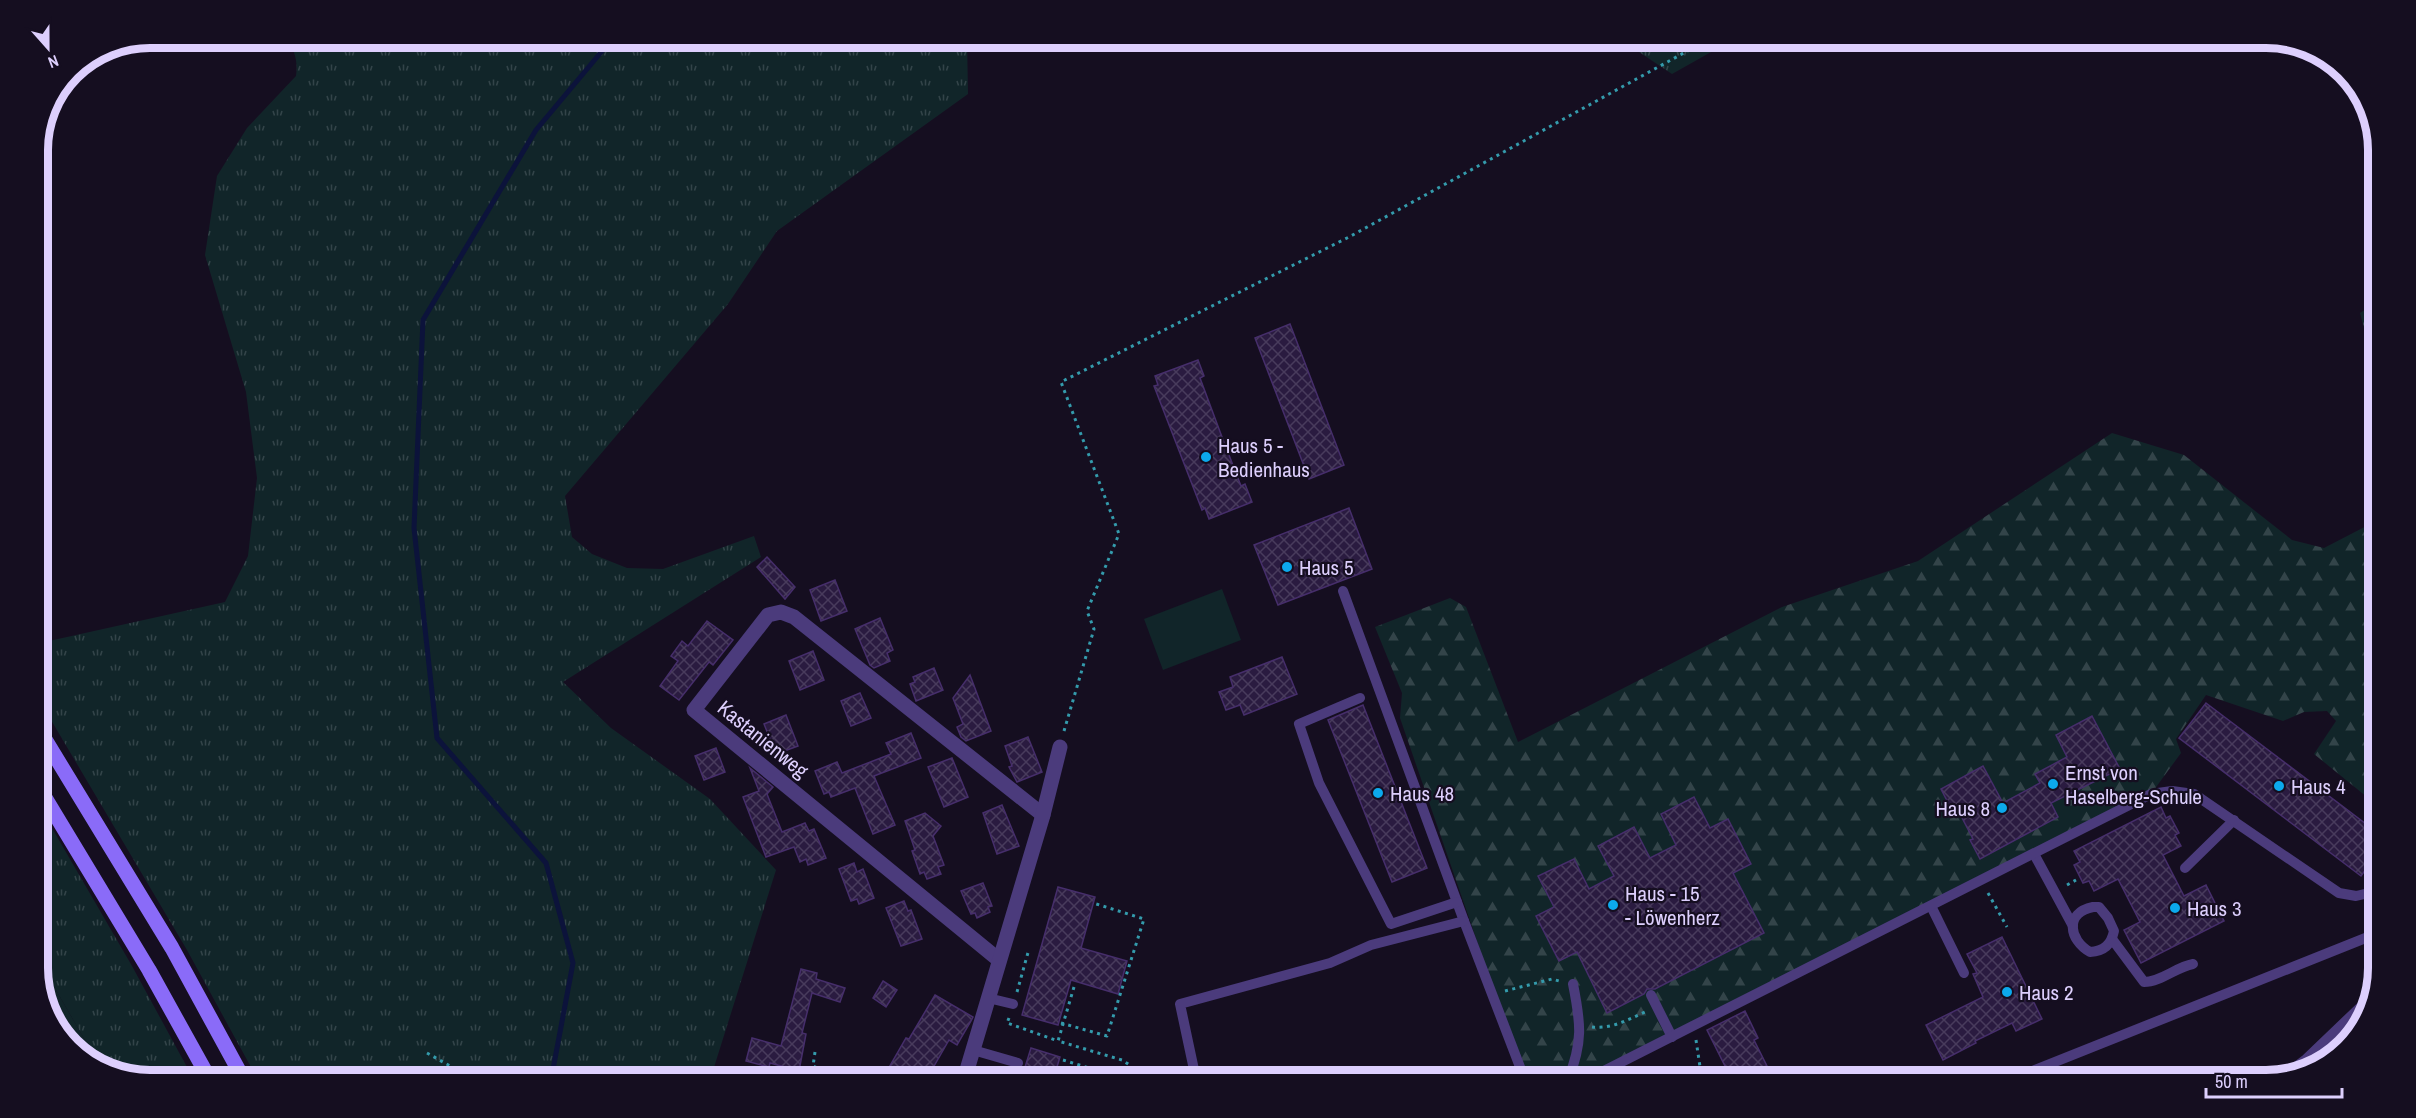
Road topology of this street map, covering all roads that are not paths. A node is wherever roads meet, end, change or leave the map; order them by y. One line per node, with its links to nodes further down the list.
1 (1343, 591): 11 (lane)
2 (1360, 698): 11 (lane)
3 (48, 745): 32 (main road)
4 (1059, 747): 6 (street)
5 (48, 803): 31 (main road)
6 (1043, 815): 17 (street); 17 (street, Kastanienweg)
7 (2234, 820): 8 (lane); 9 (lane); 10 (lane)
8 (2034, 854): 12 (lane); 14 (lane)
9 (2185, 868)
10 (2368, 892)
11 (1457, 902): 13 (lane)
12 (1930, 906): 19 (lane); 25 (lane)
13 (1464, 921): 34 (lane); 35 (lane)
14 (2073, 927): 16 (lane); 16 (lane)
15 (2368, 937): 38 (lane)
16 (2112, 939): 18 (lane)
17 (999, 960): 22 (street)
18 (2193, 964)
19 (1964, 973)
20 (1573, 984): 36 (lane)
21 (1651, 995): 25 (lane)
22 (988, 998): 23 (lane); 28 (street)
23 (1013, 1004)
24 (2359, 1009): 26 (lane)
25 (1672, 1037): 37 (lane)
26 (2326, 1042): 27 (lane); 30 (lane)
27 (2329, 1049)
28 (973, 1050): 29 (lane); 33 (street)
29 (1018, 1063)
30 (2302, 1063)
31 (204, 1070)
32 (238, 1070)
33 (967, 1070)
34 (1194, 1070)
35 (1521, 1070)
36 (1572, 1070)
37 (1606, 1070)
38 (2035, 1070)

